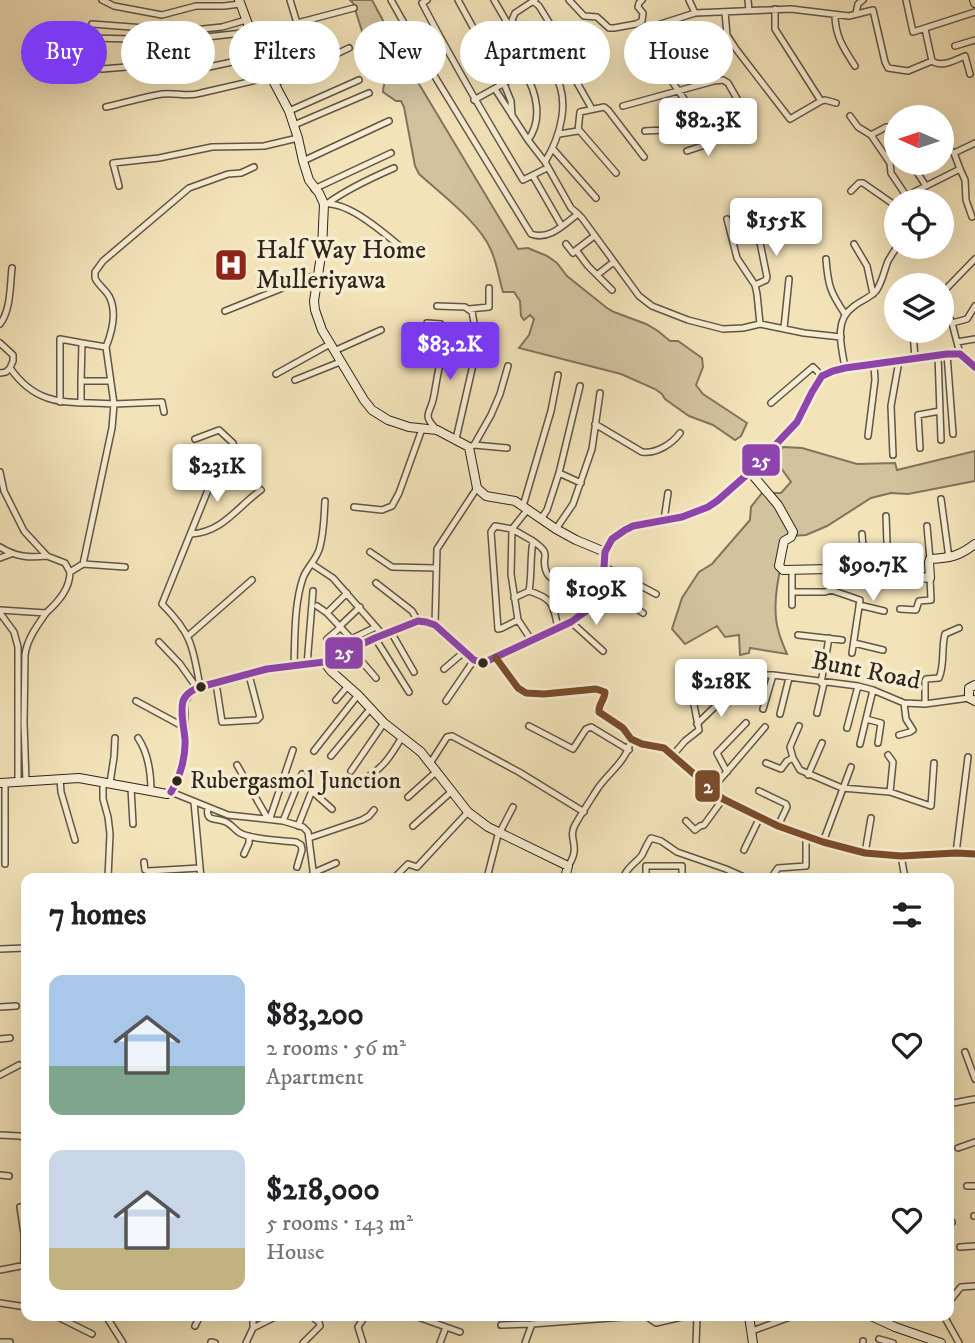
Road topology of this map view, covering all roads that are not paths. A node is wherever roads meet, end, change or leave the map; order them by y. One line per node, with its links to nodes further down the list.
1 (102, 0): 15 (street)
2 (290, 0): 17 (street)
3 (391, 0): 97 (street)
4 (427, 0): 53 (street)
5 (458, 0): 26 (street)
6 (494, 0): 27 (street)
7 (569, 0): 16 (street)
8 (582, 0): 16 (street)
9 (642, 0): 16 (street)
10 (689, 0): 22 (street)
11 (748, 0): 19 (street)
12 (863, 0): 23 (street)
13 (906, 0): 31 (street)
14 (534, 1): 28 (street); 29 (street)
15 (239, 2): 25 (street)
16 (575, 7)
17 (354, 8)
18 (775, 9): 19 (street); 24 (street); 54 (street)
19 (749, 11): 20 (street)
20 (725, 12): 22 (street); 54 (street)
21 (975, 12): 31 (street)
22 (695, 13): 51 (street)
23 (856, 13): 24 (street); 38 (street)
24 (835, 15): 40 (street)
25 (246, 20): 30 (street)
26 (470, 21)
27 (506, 21)
28 (512, 21)
29 (548, 21)
30 (107, 25)
31 (925, 29): 38 (street)
32 (229, 34): 33 (street)
33 (107, 38)
34 (975, 40): 35 (street)
35 (955, 46)
36 (349, 48): 37 (street)
37 (340, 52)
38 (932, 61): 42 (street)
39 (229, 63): 41 (street)
40 (855, 66)
41 (107, 69)
42 (970, 74)
43 (354, 82): 59 (street)
44 (251, 84): 57 (street)
45 (275, 84): 59 (street)
46 (504, 84): 50 (street); 61 (street)
47 (530, 84): 72 (street)
48 (559, 84): 69 (street)
49 (578, 84): 58 (street)
50 (495, 89): 53 (street); 61 (street)
51 (679, 91): 56 (street); 62 (street); 64 (street)
52 (369, 93): 65 (street)
53 (474, 100): 86 (street)
54 (821, 102): 55 (street)
55 (836, 103)
56 (623, 106)
57 (106, 107)
58 (592, 109): 67 (street); 78 (street)
59 (289, 111): 65 (street)
60 (850, 116): 70 (street)
61 (512, 117): 72 (street)
62 (748, 118)
63 (389, 121): 79 (street)
64 (700, 122): 68 (street); 75 (street)
65 (294, 125): 71 (street)
66 (884, 128): 70 (street)
67 (579, 130): 69 (street); 84 (street)
68 (645, 131)
69 (559, 134): 74 (street)
70 (871, 135): 90 (street)
71 (298, 138): 79 (street); 87 (street)
72 (528, 140): 80 (street)
73 (975, 143): 77 (street)
74 (553, 149): 80 (street); 93 (street)
75 (687, 151)
76 (391, 153): 89 (street)
77 (954, 153): 83 (street)
78 (644, 156)
79 (303, 161): 89 (street)
80 (546, 165): 86 (street); 97 (street)
81 (254, 167): 138 (street)
82 (394, 168): 95 (street)
83 (960, 169): 88 (street); 98 (street)
84 (616, 173)
85 (919, 175): 88 (street)
86 (533, 176): 100 (street)
87 (119, 186)
88 (926, 186): 91 (street)
89 (314, 189): 95 (street)
90 (901, 189)
91 (920, 189)
92 (851, 191): 94 (street)
93 (596, 198)
94 (884, 198)
95 (326, 204): 105 (street); 112 (street)
96 (754, 213): 115 (street)
97 (578, 214): 127 (street)
98 (972, 217)
99 (727, 219): 115 (street)
100 (560, 223)
101 (593, 237): 104 (street)
102 (566, 244): 104 (street)
103 (854, 244): 118 (street)
104 (576, 250): 111 (street)
105 (409, 254)
106 (826, 259): 123 (street)
107 (889, 259): 118 (street)
108 (975, 259): 114 (street)
109 (611, 264): 111 (street)
110 (12, 268): 126 (street)
111 (597, 275): 117 (street)
112 (317, 276): 122 (street); 139 (street)
113 (789, 279): 128 (street)
114 (954, 281)
115 (755, 285): 127 (street)
116 (489, 288): 121 (street)
117 (612, 290)
118 (873, 294): 123 (street)
119 (437, 306): 121 (street)
120 (975, 306): 124 (street)
121 (469, 309): 140 (street)
122 (225, 311)
123 (845, 314): 131 (street)
124 (954, 322)
125 (428, 323): 133 (street)
126 (0, 324)
127 (760, 324): 128 (street)
128 (784, 328): 131 (street)
129 (381, 330): 139 (street)
130 (954, 331): 134 (street)
131 (841, 337): 150 (street)
132 (975, 339): 134 (street)
133 (450, 342): 140 (street); 168 (street)
134 (957, 342): 141 (street)
135 (0, 343): 149 (street)
136 (82, 343): 138 (street); 157 (street); 160 (street)
137 (914, 343): 143 (street)
138 (106, 347): 156 (street)
139 (332, 348): 145 (street); 152 (street)
140 (478, 349): 173 (street)
141 (960, 354): 142 (street); 148 (street)
142 (943, 355): 143 (street); 164 (street); 170 (street)
143 (915, 359): 144 (street)
144 (899, 361): 146 (street); 178 (street)
145 (340, 362): 155 (street); 167 (street)
146 (874, 365): 150 (street); 171 (street)
147 (508, 366): 175 (street)
148 (975, 367)
149 (10, 368): 151 (street); 160 (street)
150 (845, 368): 154 (street)
151 (0, 373)
152 (276, 374)
153 (558, 375): 189 (street)
154 (822, 376): 162 (street); 180 (street)
155 (295, 380)
156 (110, 381): 157 (street); 163 (street)
157 (81, 382): 161 (street)
158 (580, 386): 181 (street)
159 (600, 393): 166 (street)
160 (60, 402): 161 (street)
161 (81, 403): 163 (street)
162 (771, 403)
163 (114, 404): 165 (street); 208 (street)
164 (940, 411): 174 (street); 177 (street)
165 (164, 412)
166 (595, 424): 169 (street); 182 (street)
167 (422, 429): 168 (street); 188 (street)
168 (438, 430): 173 (street)
169 (680, 433)
170 (953, 434)
171 (867, 436)
172 (195, 439): 196 (street)
173 (456, 439): 175 (street)
174 (941, 440)
175 (472, 446): 176 (street); 183 (street)
176 (508, 448)
177 (919, 448)
178 (893, 455)
179 (0, 472): 204 (street)
180 (750, 472): 192 (street); 214 (street)
181 (559, 473): 182 (street); 191 (street)
182 (581, 483): 195 (street)
183 (477, 488): 189 (street); 212 (street)
184 (261, 490): 196 (street)
185 (668, 493): 192 (street)
186 (941, 499): 206 (street)
187 (326, 501): 209 (street)
188 (354, 507)
189 (526, 508): 191 (street); 194 (street)
190 (886, 516): 217 (street)
191 (541, 519): 195 (street)
192 (664, 520): 202 (street)
193 (927, 526): 207 (street)
194 (512, 529): 198 (street); 228 (street); 240 (street)
195 (556, 529): 202 (street)
196 (191, 534): 250 (street)
197 (862, 534): 216 (street)
198 (533, 541): 223 (street); 229 (street)
199 (975, 544): 206 (street)
200 (0, 547): 203 (street)
201 (370, 552): 212 (street)
202 (605, 552): 211 (street)
203 (11, 554): 204 (street); 205 (street)
204 (47, 556): 215 (street)
205 (0, 558)
206 (949, 558): 207 (street)
207 (930, 561): 218 (street)
208 (83, 564): 210 (street); 215 (street)
209 (313, 564): 224 (street); 265 (street)
210 (125, 567)
211 (605, 567): 226 (street); 227 (street)
212 (436, 568): 243 (street)
213 (830, 569): 214 (street); 216 (street); 221 (street)
214 (792, 571): 225 (street)
215 (71, 572): 237 (street)
216 (865, 573): 217 (street)
217 (885, 575): 218 (street)
218 (930, 578): 234 (street)
219 (252, 580): 250 (street)
220 (376, 583): 241 (street)
221 (831, 590): 225 (street); 231 (street)
222 (313, 591): 266 (street)
223 (529, 591): 228 (street); 229 (street)
224 (347, 593): 233 (street); 238 (street)
225 (792, 593): 230 (street)
226 (656, 594)
227 (602, 596): 239 (street); 242 (street)
228 (514, 598): 240 (street)
229 (552, 604): 246 (street)
230 (792, 605)
231 (859, 605): 235 (street); 256 (street)
232 (317, 606): 238 (street)
233 (360, 607): 244 (street); 245 (street)
234 (900, 609)
235 (884, 611)
236 (0, 612): 237 (street); 331 (street)
237 (47, 613): 331 (street)
238 (327, 613): 244 (street)
239 (643, 613)
240 (518, 620): 253 (street)
241 (418, 621): 243 (street); 248 (street)
242 (571, 622): 246 (street); 260 (street)
243 (435, 625): 259 (street)
244 (340, 627): 252 (street); 257 (street)
245 (376, 627): 248 (street); 257 (street)
246 (558, 628): 253 (street)
247 (959, 628): 290 (street)
248 (383, 635): 257 (street); 268 (street); 282 (street)
249 (798, 635): 251 (street)
250 (188, 636): 279 (street)
251 (829, 638): 254 (street); 275 (street)
252 (327, 639)
253 (532, 640): 262 (street)
254 (842, 640)
255 (159, 642): 279 (street)
256 (854, 643): 258 (street); 261 (street)
257 (353, 644): 264 (street); 271 (street)
258 (883, 650)
259 (464, 652): 263 (street); 267 (street)
260 (603, 652)
261 (852, 653)
262 (496, 658): 263 (street); 308 (street)
263 (474, 660): 288 (street)
264 (324, 662): 266 (street); 277 (street)
265 (293, 665): 266 (street); 269 (street)
266 (307, 665)
267 (444, 670)
268 (414, 672)
269 (249, 675): 274 (street); 274 (street)
270 (774, 675): 272 (street, Bunt Road); 273 (street, Bunt Road); 292 (street)
271 (376, 678)
272 (756, 678)
273 (789, 678): 275 (street, Bunt Road); 293 (street)
274 (216, 683): 279 (street)
275 (822, 683): 278 (street, Bunt Road); 294 (street)
276 (975, 685): 285 (street, Bunt Road)
277 (347, 687): 283 (street); 286 (street)
278 (858, 687): 281 (street, Bunt Road); 303 (street)
279 (198, 688): 301 (street)
280 (691, 690): 298 (street)
281 (873, 690): 289 (street, Bunt Road); 295 (street)
282 (409, 692)
283 (358, 695): 291 (street); 314 (street)
284 (727, 695): 298 (street)
285 (972, 699): 290 (street, Bunt Road)
286 (336, 700)
287 (136, 701): 301 (street)
288 (446, 701)
289 (904, 703): 290 (street, Bunt Road); 304 (street)
290 (925, 704)
291 (370, 709): 296 (street); 317 (street)
292 (763, 709)
293 (780, 713)
294 (817, 713)
295 (866, 719): 310 (street); 311 (street)
296 (384, 723): 305 (street); 325 (street)
297 (746, 723): 327 (street)
298 (697, 724): 315 (street)
299 (529, 726): 313 (street)
300 (799, 726): 319 (street)
301 (184, 727): 340 (street)
302 (765, 727): 327 (street)
303 (847, 728)
304 (899, 735)
305 (402, 737): 320 (street); 334 (street)
306 (115, 738): 333 (street)
307 (138, 738): 339 (street)
308 (631, 738): 313 (street); 315 (street)
309 (822, 743): 329 (street)
310 (878, 743)
311 (860, 744)
312 (293, 750): 354 (street)
313 (629, 750): 351 (street)
314 (314, 751)
315 (673, 755): 337 (street)
316 (888, 755): 342 (street)
317 (331, 756)
318 (968, 757): 369 (street)
319 (793, 758): 321 (street); 329 (street)
320 (431, 762): 326 (street); 351 (street)
321 (766, 762)
322 (934, 763): 342 (street)
323 (237, 765): 354 (street)
324 (851, 767): 336 (street)
325 (351, 771)
326 (436, 771): 341 (street); 343 (street)
327 (727, 772): 337 (street)
328 (302, 774): 355 (street)
329 (808, 775): 336 (street)
330 (60, 778): 331 (street); 333 (street); 365 (street)
331 (22, 781): 332 (street)
332 (3, 783): 375 (street)
333 (107, 783): 335 (street); 379 (street)
334 (357, 783)
335 (131, 788): 339 (street); 357 (street)
336 (842, 788): 342 (street); 366 (street)
337 (712, 789): 344 (street)
338 (759, 790): 360 (street)
339 (151, 792): 340 (street)
340 (171, 792): 345 (street)
341 (451, 792): 350 (street); 359 (street)
342 (890, 792)
343 (408, 797)
344 (723, 799): 352 (street); 356 (street)
345 (194, 802): 347 (street); 378 (street)
346 (513, 807): 361 (street)
347 (208, 808): 354 (street); 362 (street)
348 (332, 809): 358 (street)
349 (374, 810): 364 (street)
350 (468, 812): 361 (street); 383 (street)
351 (584, 812): 376 (street)
352 (760, 817): 360 (street); 367 (street)
353 (872, 818): 368 (street)
354 (268, 819): 355 (street)
355 (283, 821): 358 (street)
356 (687, 821)
357 (133, 824)
358 (298, 826): 364 (street)
359 (413, 826)
360 (778, 826): 363 (street)
361 (500, 831): 376 (street); 384 (street)
362 (249, 836): 370 (street); 377 (street)
363 (807, 836): 366 (street); 390 (street)
364 (309, 838): 381 (street)
365 (75, 840)
366 (823, 842): 368 (street)
367 (744, 850)
368 (864, 852): 372 (street)
369 (956, 853): 371 (street); 372 (street)
370 (244, 854)
371 (975, 854)
372 (901, 856): 391 (street)
373 (144, 862): 378 (street)
374 (336, 863): 382 (street)
375 (5, 864)
376 (568, 866): 385 (street)
377 (297, 867)
378 (200, 868): 380 (street)
379 (108, 873)
380 (200, 873)
381 (313, 873)
382 (318, 873)
383 (399, 873)
384 (489, 873)
385 (566, 873)
386 (626, 873): 389 (street)
387 (646, 873): 388 (street)
388 (682, 873)
389 (735, 873)
390 (774, 873)
391 (904, 873)
392 (21, 948): 393 (street)
393 (0, 949)
394 (16, 1006): 395 (street)
395 (0, 1007)
396 (0, 1038): 397 (street)
397 (9, 1038)
398 (965, 1052): 401 (street)
399 (19, 1065): 400 (street)
400 (0, 1075)
401 (975, 1079)
402 (975, 1099): 403 (street)
403 (954, 1103)
404 (0, 1135): 405 (street)
405 (21, 1136)
406 (975, 1142): 407 (street)
407 (958, 1148)
408 (0, 1175): 409 (street)
409 (9, 1176)
410 (967, 1186): 411 (street)
411 (975, 1186)
412 (20, 1207): 413 (street)
413 (21, 1214)
414 (975, 1246): 415 (street)
415 (960, 1247)
416 (21, 1266): 417 (street)
417 (0, 1270)
418 (975, 1286): 419 (street)
419 (954, 1296)
420 (0, 1303): 421 (street)
421 (21, 1306)
422 (66, 1321): 443 (street)
423 (109, 1321): 444 (street)
424 (198, 1321): 438 (street)
425 (253, 1321): 440 (street)
426 (267, 1321): 440 (street)
427 (318, 1321): 452 (street)
428 (362, 1321): 453 (street)
429 (429, 1321): 439 (street)
430 (572, 1321): 436 (street)
431 (697, 1321): 456 (street)
432 (751, 1321): 441 (street)
433 (779, 1321): 441 (street)
434 (881, 1321): 446 (street)
435 (947, 1321): 460 (street)
436 (531, 1324): 437 (street); 455 (street)
437 (501, 1325)
438 (195, 1326)
439 (446, 1327): 442 (street); 454 (street)
440 (253, 1328): 451 (street)
441 (752, 1331): 457 (street)
442 (460, 1332)
443 (92, 1334)
444 (117, 1335): 449 (street); 450 (street)
445 (879, 1339): 458 (street)
446 (919, 1339): 459 (street)
447 (0, 1342): 448 (street)
448 (10, 1342)
449 (112, 1343)
450 (123, 1343)
451 (246, 1343)
452 (303, 1343)
453 (363, 1343)
454 (440, 1343)
455 (525, 1343)
456 (696, 1343)
457 (753, 1343)
458 (893, 1343)
459 (941, 1343)
460 (959, 1343)

